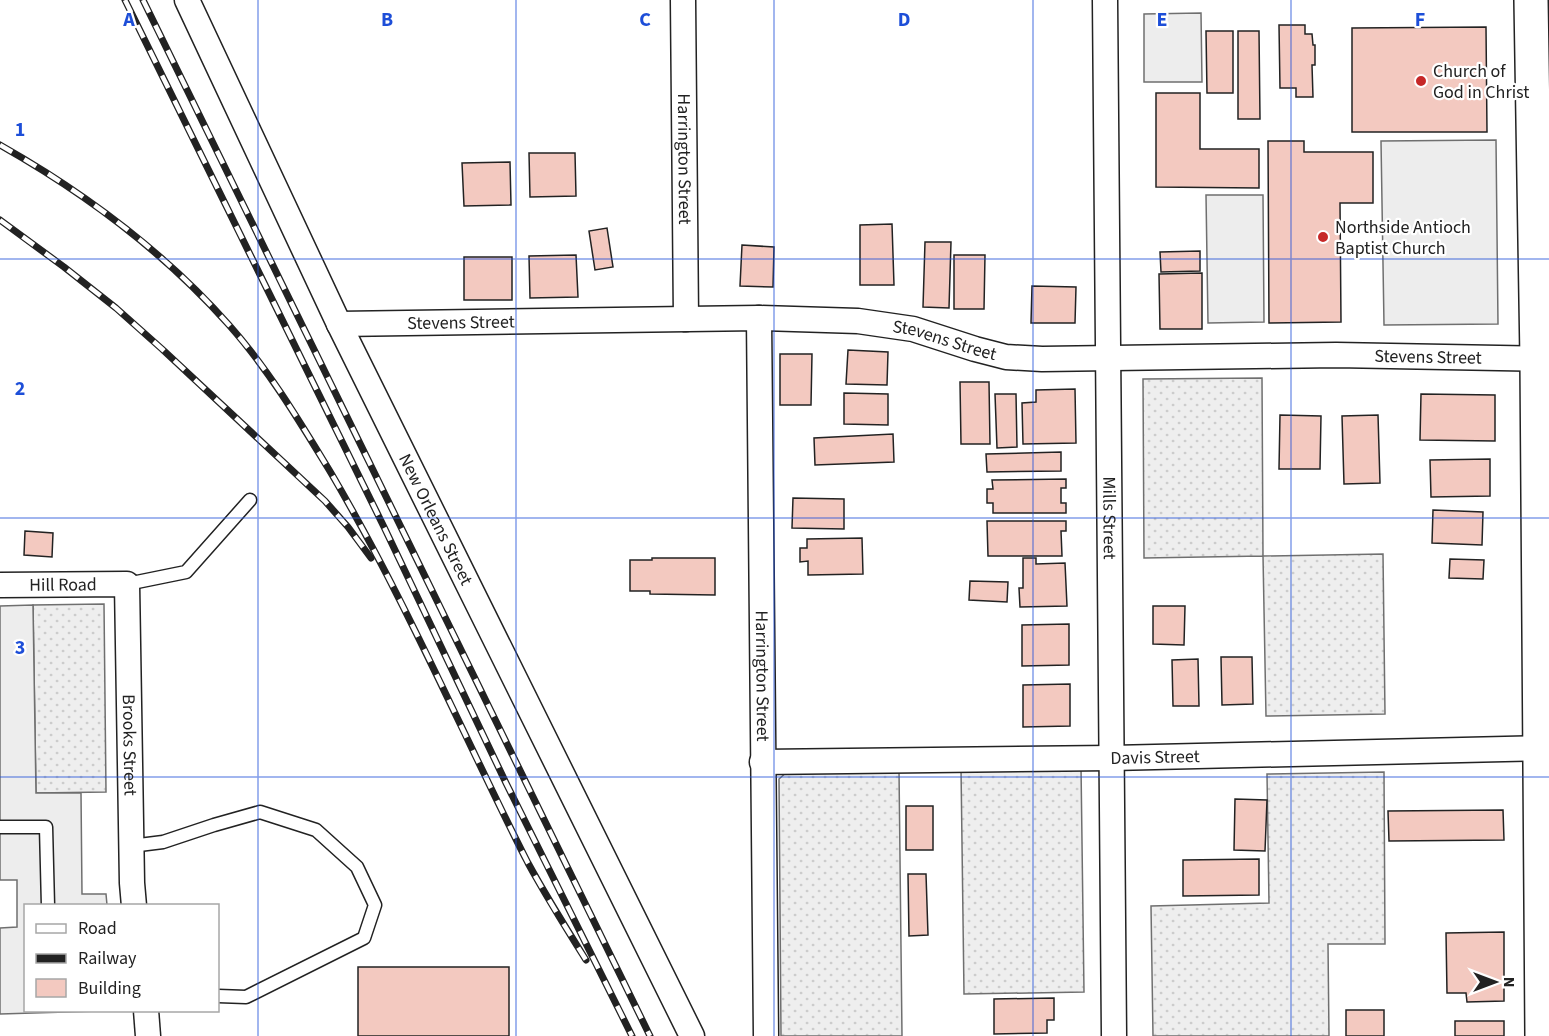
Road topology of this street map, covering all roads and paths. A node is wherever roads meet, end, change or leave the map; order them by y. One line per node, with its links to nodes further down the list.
1 (186, 0): 7 (street, New Orleans Street)
2 (683, 0): 6 (street, Harrington Street)
3 (1105, 0): 8 (street, Mills Street)
4 (1532, 0): 9 (main road)
5 (759, 318): 6 (street, Stevens Street); 8 (street, Stevens Street); 15 (street, Harrington Street)
6 (686, 319): 7 (street, Stevens Street)
7 (339, 324): 23 (street, New Orleans Street)
8 (1109, 358): 9 (street, Stevens Street); 14 (street, Mills Street)
9 (1543, 359): 13 (main road)
10 (250, 500): 11 (lane)
11 (127, 584): 12 (street, Hill Road); 17 (street, Brooks Street)
12 (0, 585)
13 (1544, 749): 14 (street, Davis Street); 26 (main road)
14 (1112, 758): 15 (street, Davis Street); 25 (street, Mills Street)
15 (762, 762): 24 (street, Harrington Street)
16 (0, 827): 18 (lane)
17 (131, 846): 19 (street, Brooks Street); 20 (lane)
18 (48, 904)
19 (134, 904)
20 (219, 996)
21 (146, 1012): 22 (street)
22 (148, 1036)
23 (692, 1036)
24 (766, 1036)
25 (1114, 1036)
26 (1542, 1036)

